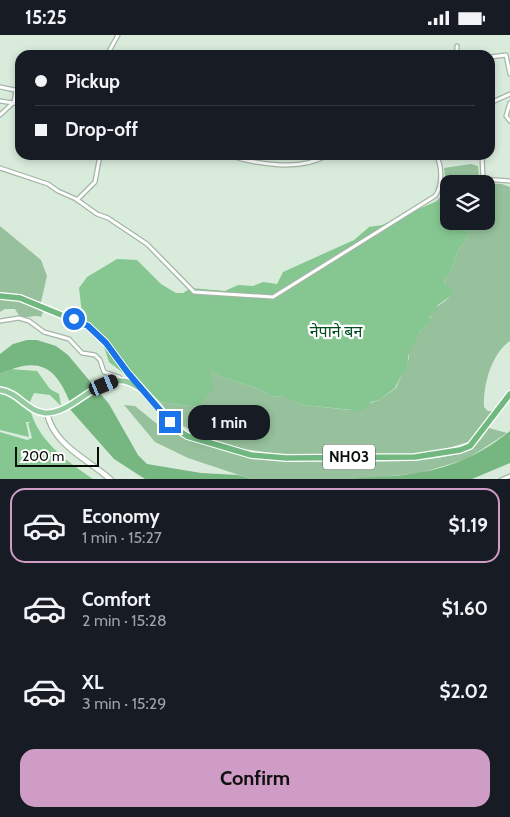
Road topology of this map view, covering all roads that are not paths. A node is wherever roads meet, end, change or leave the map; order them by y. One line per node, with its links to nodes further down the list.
1 (118, 35): 3 (street)
2 (457, 46): 4 (street)
3 (110, 50)
4 (457, 50)
5 (495, 56): 6 (street)
6 (510, 74)
7 (0, 87): 8 (street)
8 (15, 90)
9 (510, 94): 10 (street); 13 (street)
10 (510, 98)
11 (15, 99): 14 (street)
12 (0, 101): 14 (street)
13 (495, 101)
14 (14, 102): 16 (street)
15 (510, 103): 17 (street)
16 (0, 115)
17 (510, 121)
18 (99, 160): 25 (street)
19 (243, 160): 20 (street)
20 (314, 160)
21 (439, 160): 25 (street)
22 (482, 160): 24 (street)
23 (0, 168): 25 (street)
24 (510, 181)
25 (77, 200)
26 (0, 296): 29 (highway)
27 (0, 321): 28 (street)
28 (124, 381): 29 (main road, NH03); 32 (main road)
29 (142, 389): 31 (highway, NH03)
30 (0, 390): 32 (main road)
31 (510, 394)
32 (47, 413): 34 (main road)
33 (510, 476): 35 (street)
34 (111, 479)
35 (501, 479)

